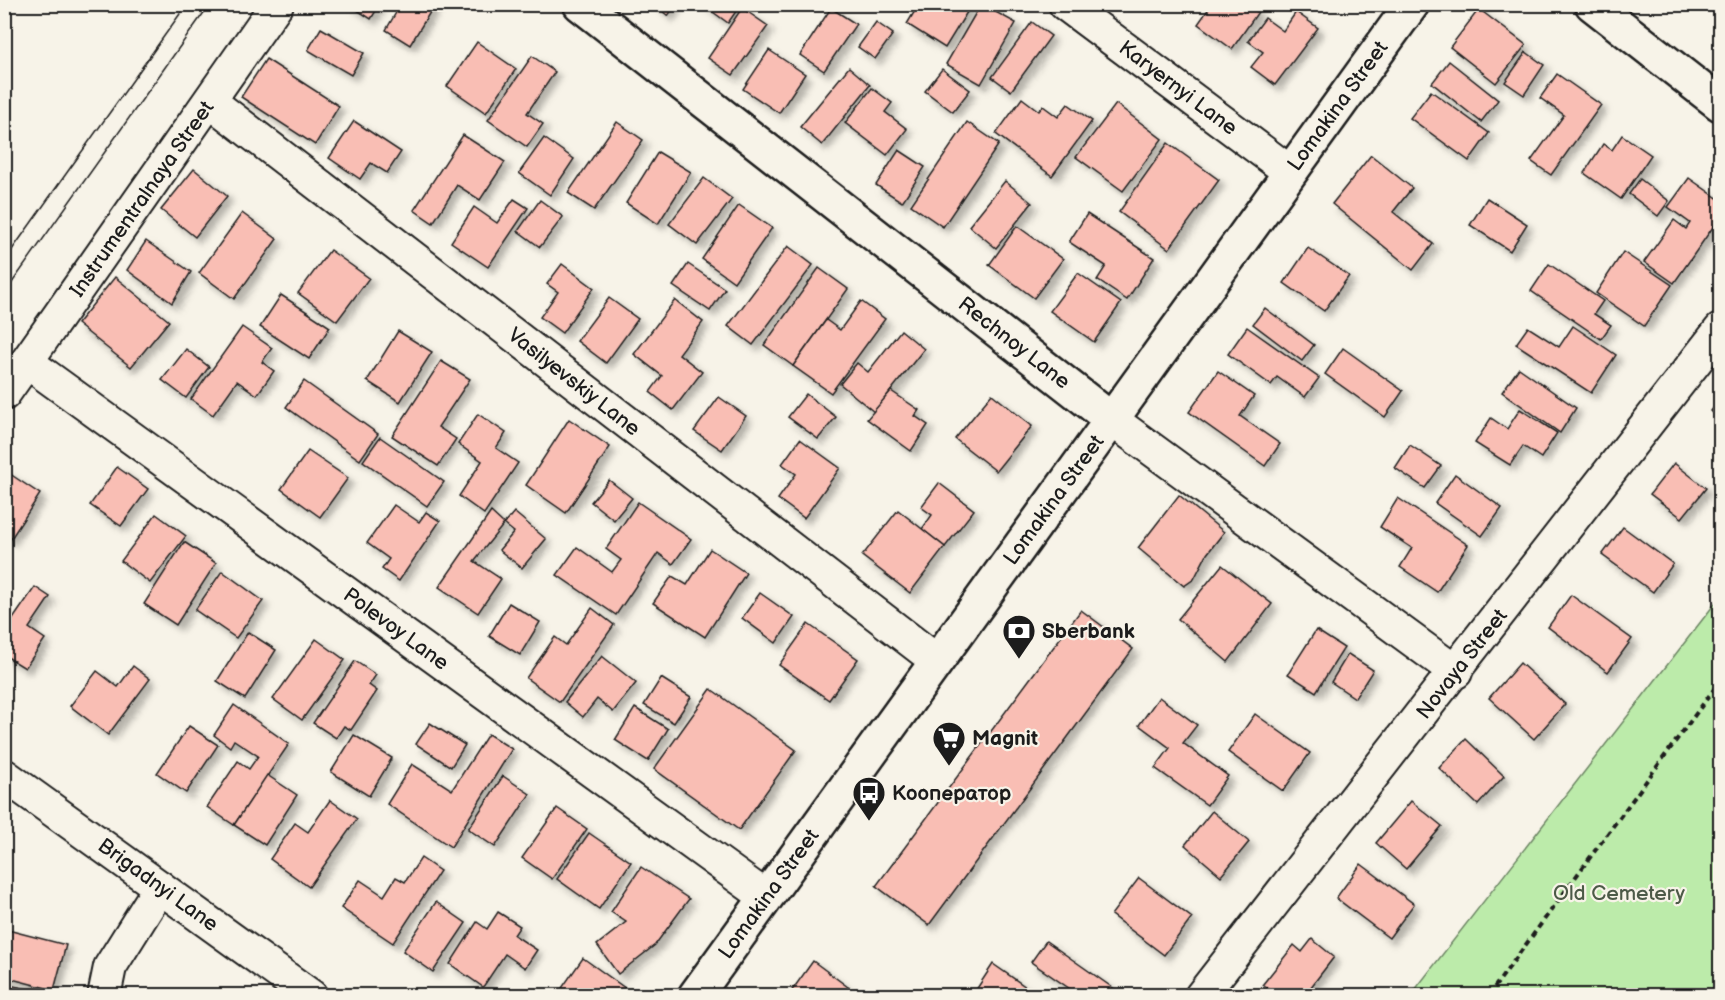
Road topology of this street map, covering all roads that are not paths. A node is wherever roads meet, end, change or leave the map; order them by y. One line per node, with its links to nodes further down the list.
1 (277, 4): 6 (street, Instrumentralnaya Street)
2 (580, 4): 12 (main road, Rechnoy Lane)
3 (1065, 4): 8 (street, Karyernyi Lane)
4 (1412, 4): 8 (main road, Lomakina Street)
5 (1592, 4): 7 (main road)
6 (211, 102): 10 (street, Instrumentralnaya Street); 13 (street, Vasilyevskiy Lane)
7 (1720, 105)
8 (1290, 172): 12 (main road, Lomakina Street)
9 (1720, 330): 14 (street, Novaya Street)
10 (27, 362): 11 (street, Instrumentralnaya Street); 17 (street, Polevoy Lane)
11 (4, 393)
12 (1112, 420): 13 (main road, Lomakina Street); 14 (street, Rechnoy Lane)
13 (937, 661): 17 (main road, Lomakina Street)
14 (1456, 672): 21 (street, Novaya Street)
15 (4, 775): 16 (street, Brigadnyi Lane)
16 (160, 886): 18 (street); 19 (street, Brigadnyi Lane)
17 (766, 897): 20 (main road, Lomakina Street)
18 (104, 996)
19 (311, 996)
20 (695, 996)
21 (1201, 996)

